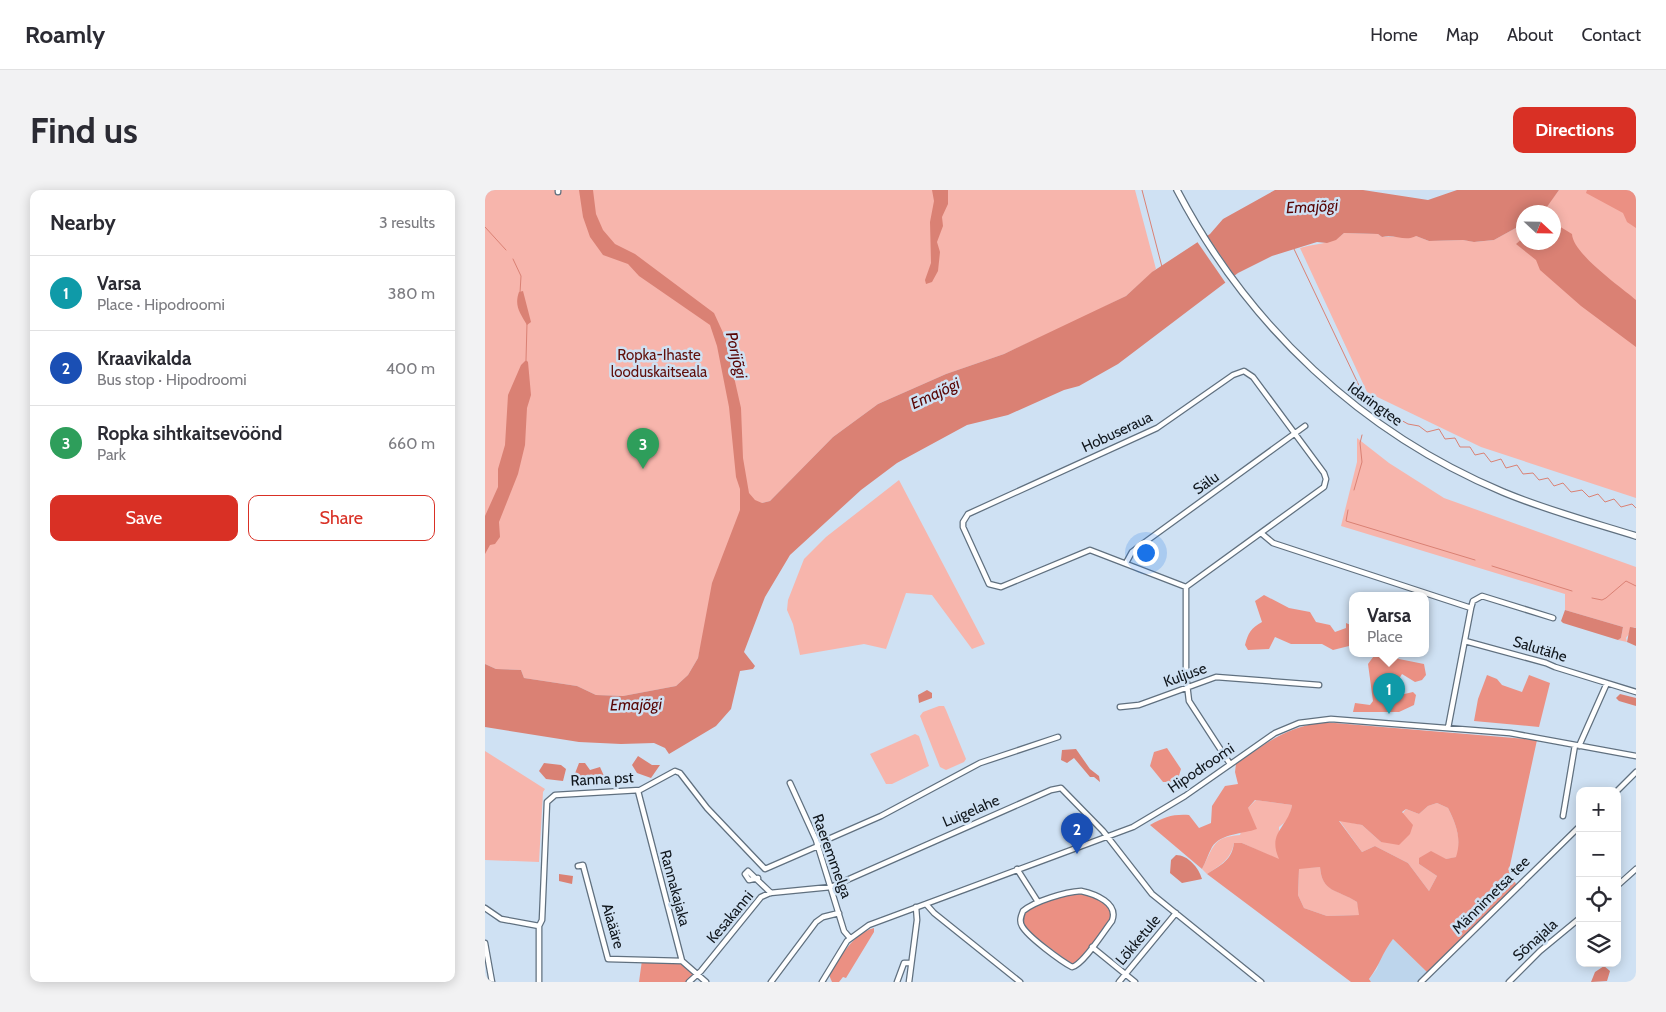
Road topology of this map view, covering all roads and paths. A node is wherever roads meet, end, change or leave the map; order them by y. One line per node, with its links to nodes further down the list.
1 (1177, 190): 5 (main road, Idaringtee)
2 (1305, 426): 3 (street, Sälu)
3 (1294, 433): 4 (street, Hobuseraua); 6 (street, Sälu); 6 (street, Hobuseraua)
4 (1261, 534): 7 (street, Hobuseraua); 8 (street)
5 (1636, 536)
6 (1126, 562): 7 (street, Hobuseraua)
7 (1185, 587): 15 (street)
8 (1422, 592)
9 (1429, 594): 10 (street)
10 (1471, 608): 11 (street); 12 (street)
11 (1553, 618)
12 (1465, 641): 13 (street, Salutähe); 18 (street)
13 (1607, 683): 16 (street, Salutähe); 20 (street)
14 (1319, 685): 15 (street, Kuljuse)
15 (1187, 687): 17 (street, Kuljuse); 22 (street)
16 (1636, 692)
17 (1120, 707)
18 (1448, 728): 20 (street, Hipodroomi); 22 (street, Hipodroomi)
19 (1058, 738): 30 (street)
20 (1577, 745): 21 (street, Hipodroomi); 27 (street)
21 (1636, 756)
22 (1230, 764): 29 (street, Hipodroomi)
23 (1636, 772): 25 (street)
24 (790, 783): 30 (street, Raeremmelga)
25 (1621, 787)
26 (638, 791): 30 (street, Ranna pst); 45 (street, Ranna pst); 49 (street, Rannakajaka)
27 (1563, 816)
28 (1576, 830): 65 (street, Männimetsa tee)
29 (1107, 838): 32 (street, Hipodroomi); 36 (street, Luigelahe); 43 (street, Luigelahe)
30 (818, 845): 36 (street, Raeremmelga)
31 (578, 866): 49 (street, Aiaääre)
32 (1017, 869): 38 (street); 39 (street, Hipodroomi)
33 (1636, 869): 35 (street)
34 (757, 878): 37 (street)
35 (1621, 882)
36 (831, 887): 37 (street, Kesakanni); 42 (street, Raeremmelga)
37 (771, 893): 51 (street, Kesakanni)
38 (1038, 902): 48 (street); 48 (street)
39 (926, 904): 40 (street, Hipodroomi); 61 (street)
40 (916, 907): 46 (street, Hipodroomi); 50 (street)
41 (485, 908): 45 (street)
42 (839, 913): 46 (street, Raeremmelga); 57 (street)
43 (1176, 913): 52 (street, Lõkketule); 64 (street, Luigelahe)
44 (1576, 921): 66 (street, Sõnajala)
45 (539, 926): 54 (street, Ranna pst)
46 (850, 938): 58 (street, Hipodroomi)
47 (485, 943): 53 (street)
48 (1092, 947): 52 (street)
49 (681, 961): 51 (street)
50 (911, 963): 59 (street); 60 (street)
51 (698, 974): 55 (street, Kesakanni); 56 (street)
52 (1126, 974): 62 (street, Lõkketule); 63 (street)
53 (492, 982)
54 (539, 982)
55 (689, 982)
56 (706, 982)
57 (771, 982)
58 (822, 982)
59 (897, 982)
60 (909, 982)
61 (1020, 982)
62 (1119, 982)
63 (1135, 982)
64 (1261, 982)
65 (1421, 982)
66 (1509, 982)

